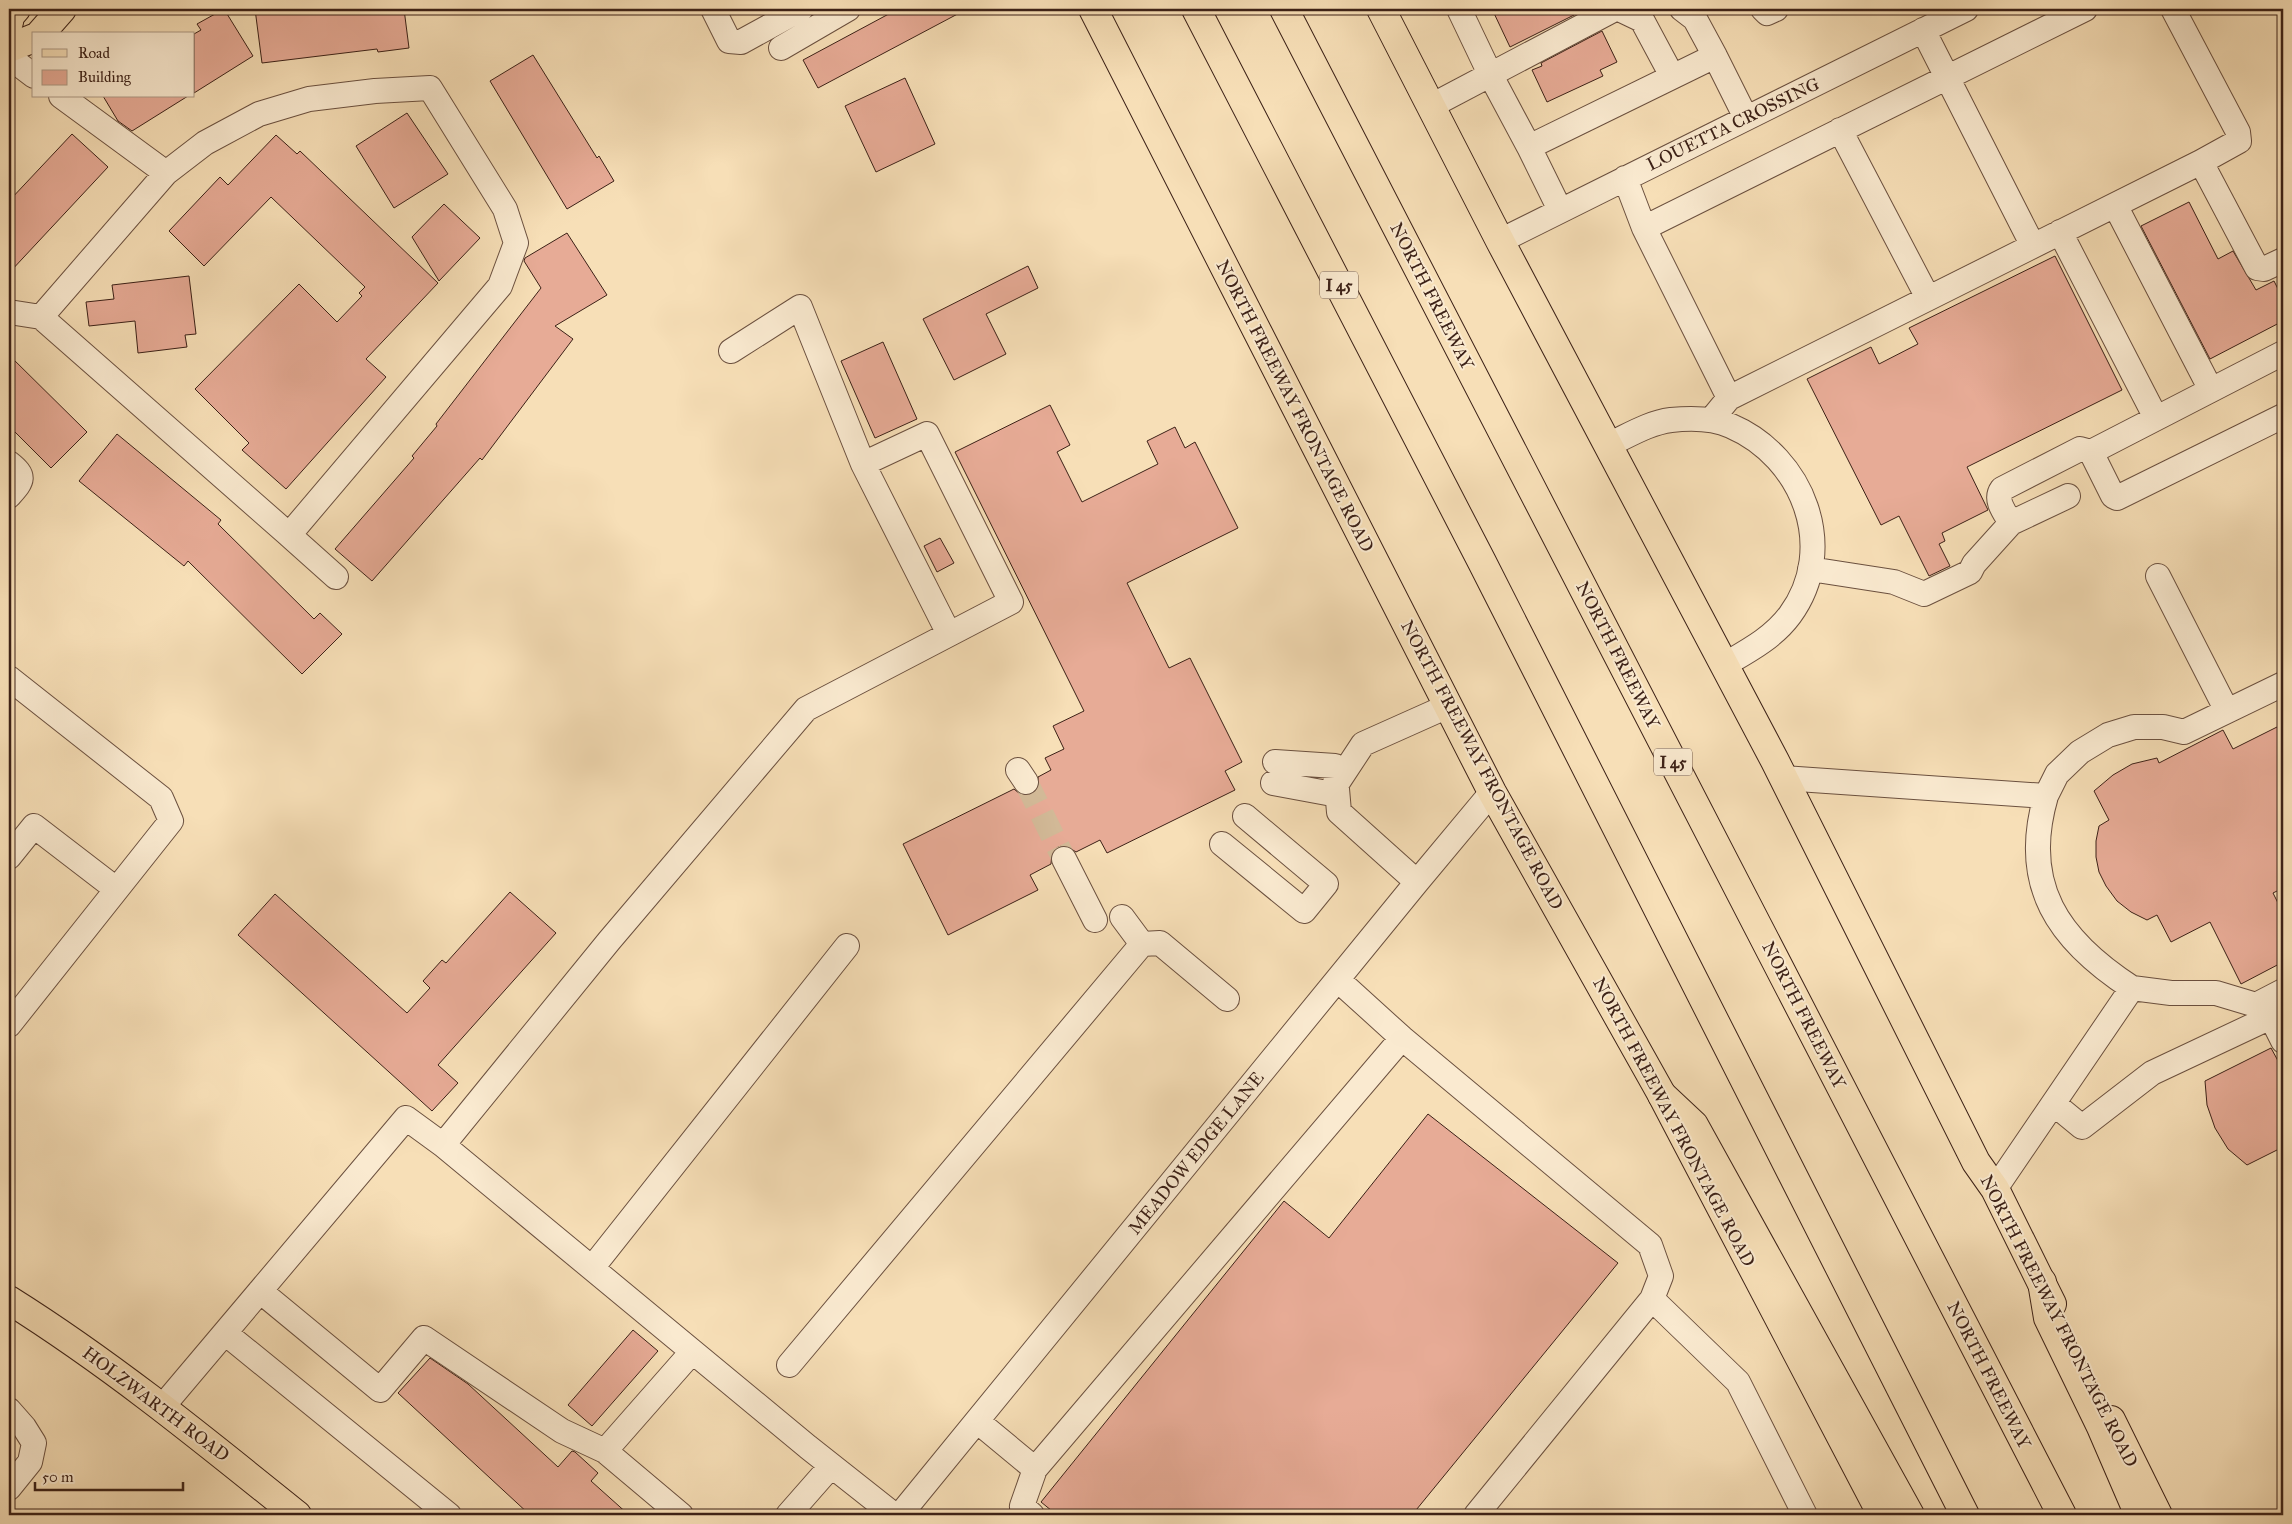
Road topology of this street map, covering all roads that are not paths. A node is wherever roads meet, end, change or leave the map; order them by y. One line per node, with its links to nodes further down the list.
1 (62, 9): 19 (main road)
2 (712, 9): 3 (street)
3 (801, 9)
4 (848, 9): 22 (street)
5 (1093, 9): 69 (main road, NORTH FREEWAY FRONTAGE ROAD)
6 (1196, 9): 124 (main road, I 45)
7 (1284, 9): 125 (main road, NORTH FREEWAY / I 45)
8 (1381, 9): 30 (main road, NORTH FREEWAY FRONTAGE ROAD)
9 (1459, 9): 25 (street)
10 (1615, 9): 25 (street)
11 (1620, 9): 27 (street)
12 (1682, 9): 23 (street)
13 (1763, 9): 14 (street)
14 (1776, 9)
15 (1966, 9): 18 (street, LOUETTA CROSSING)
16 (2085, 9): 28 (street)
17 (2173, 9): 34 (street)
18 (1923, 30): 28 (street); 31 (street, LOUETTA CROSSING)
19 (42, 32)
20 (32, 39): 21 (main road)
21 (9, 48)
22 (781, 48)
23 (1715, 56): 27 (street); 31 (street)
24 (9, 58): 26 (street)
25 (1490, 74): 30 (street); 33 (street)
26 (32, 75)
27 (1672, 76): 33 (street)
28 (1947, 77): 32 (street); 42 (street)
29 (64, 98): 35 (street)
30 (1431, 106): 41 (main road, NORTH FREEWAY FRONTAGE ROAD)
31 (1746, 118): 36 (street, LOUETTA CROSSING)
32 (1840, 130): 39 (street); 44 (street)
33 (1529, 147): 38 (street)
34 (2201, 162): 37 (street); 43 (street)
35 (166, 174): 46 (street); 61 (street)
36 (1625, 178): 38 (street, LOUETTA CROSSING); 39 (street)
37 (2115, 205): 40 (street); 49 (street)
38 (1560, 210): 41 (street, LOUETTA CROSSING)
39 (1644, 228): 50 (street)
40 (2060, 232): 42 (street); 52 (street)
41 (1500, 241): 54 (main road, NORTH FREEWAY FRONTAGE ROAD)
42 (2033, 246): 44 (street)
43 (2283, 260)
44 (1928, 298): 50 (street)
45 (9, 312): 46 (street)
46 (41, 317): 61 (street)
47 (731, 351): 57 (street)
48 (2283, 353): 49 (street)
49 (2211, 390): 52 (street)
50 (1729, 398): 53 (street)
51 (2283, 416): 55 (street)
52 (2156, 418): 55 (street)
53 (1711, 420): 54 (street); 62 (street)
54 (1608, 445): 66 (main road, NORTH FREEWAY FRONTAGE ROAD)
55 (2090, 452): 60 (street)
56 (9, 463): 58 (street)
57 (863, 464): 65 (street); 65 (street)
58 (9, 496)
59 (2068, 496): 60 (street)
60 (2011, 523): 62 (street)
61 (289, 534): 64 (street)
62 (1810, 569): 66 (street)
63 (2158, 576): 70 (street)
64 (336, 577)
65 (949, 634): 96 (street)
66 (1724, 665): 72 (main road, NORTH FREEWAY FRONTAGE ROAD)
67 (9, 678): 81 (street)
68 (2283, 684): 70 (street)
69 (1448, 706): 73 (street); 74 (main road, NORTH FREEWAY FRONTAGE ROAD)
70 (2227, 711): 75 (street)
71 (1274, 773): 73 (street)
72 (1783, 778): 75 (street); 97 (main road, NORTH FREEWAY FRONTAGE ROAD)
73 (1338, 782): 80 (street)
74 (1492, 792): 80 (street, MEADOW EDGE LANE); 94 (main road, NORTH FREEWAY FRONTAGE ROAD)
75 (2046, 796): 87 (street)
76 (1245, 816): 77 (street)
77 (1222, 844)
78 (9, 857): 81 (street)
79 (1064, 859): 83 (street)
80 (1417, 882): 86 (street, MEADOW EDGE LANE)
81 (116, 889): 91 (street)
82 (1122, 916): 84 (street)
83 (1095, 920)
84 (1142, 944): 89 (street); 105 (street)
85 (847, 946): 98 (street)
86 (1338, 980): 92 (street); 108 (street, MEADOW EDGE LANE)
87 (2132, 988): 90 (street); 95 (street)
88 (2283, 991): 90 (street)
89 (1227, 999)
90 (2264, 1011): 93 (street); 95 (street)
91 (9, 1025)
92 (1402, 1038): 101 (street); 111 (street)
93 (2283, 1041)
94 (1662, 1095): 122 (main road, NORTH FREEWAY FRONTAGE ROAD); 123 (main road)
95 (2054, 1104): 97 (street)
96 (443, 1145): 98 (street); 100 (street)
97 (1995, 1189): 99 (main road, NORTH FREEWAY FRONTAGE ROAD)
98 (592, 1268): 104 (street)
99 (2042, 1282): 126 (main road); 127 (main road, NORTH FREEWAY FRONTAGE ROAD)
100 (260, 1291): 103 (street); 109 (street)
101 (1652, 1299): 120 (street); 121 (street)
102 (9, 1300): 106 (main road, HOLZWARTH ROAD)
103 (225, 1333): 106 (street); 114 (street)
104 (692, 1352): 109 (street); 110 (street)
105 (789, 1364)
106 (163, 1406): 113 (main road, HOLZWARTH ROAD)
107 (9, 1410): 112 (street)
108 (977, 1421): 111 (street); 118 (street, MEADOW EDGE LANE)
109 (605, 1451): 115 (street)
110 (831, 1466): 116 (street); 117 (street)
111 (1035, 1469): 119 (street)
112 (9, 1488)
113 (298, 1515)
114 (449, 1515)
115 (681, 1515)
116 (788, 1515)
117 (894, 1515)
118 (900, 1515)
119 (1032, 1515)
120 (1476, 1515)
121 (1805, 1515)
122 (1882, 1515)
123 (1910, 1515)
124 (1965, 1515)
125 (2062, 1515)
126 (2139, 1515)
127 (2158, 1515)

